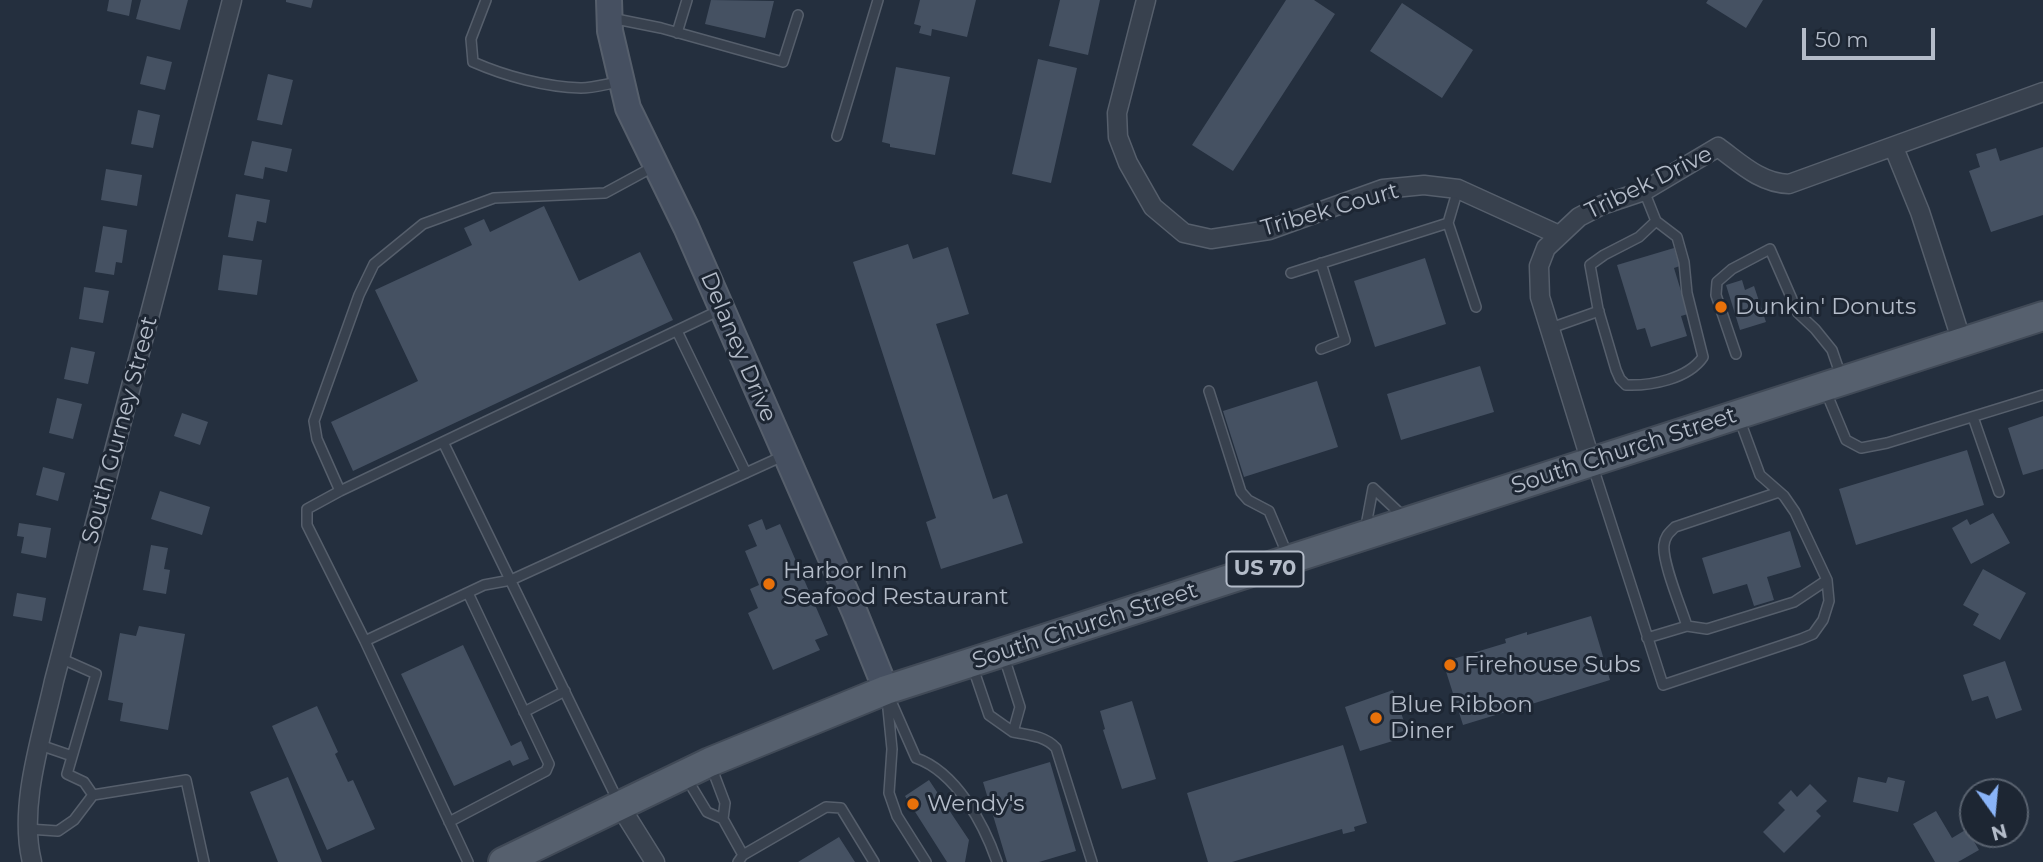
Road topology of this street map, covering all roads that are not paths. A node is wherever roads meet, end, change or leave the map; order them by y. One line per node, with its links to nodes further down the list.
1 (232, 0): 52 (street, South Gurney Street)
2 (486, 0): 9 (lane)
3 (687, 0): 8 (lane)
4 (878, 0): 11 (lane)
5 (1146, 0): 14 (street, Tribek Court)
6 (609, 9): 8 (lane); 9 (street, Delaney Drive)
7 (798, 15): 8 (lane)
8 (677, 33)
9 (621, 82): 13 (street, Delaney Drive)
10 (2043, 92): 12 (street, Tribek Drive)
11 (837, 136)
12 (1894, 148): 15 (street, Tribek Drive); 27 (street)
13 (655, 166): 22 (street, Delaney Drive); 39 (lane)
14 (1458, 188): 17 (lane); 18 (street, Tribek Court)
15 (1644, 191): 16 (lane); 18 (street, Tribek Drive)
16 (1656, 221): 23 (lane); 23 (lane)
17 (1448, 223): 19 (lane); 21 (lane)
18 (1559, 235): 25 (street, Tribek Drive)
19 (1321, 263): 20 (lane); 28 (lane)
20 (1291, 273)
21 (1476, 307)
22 (722, 309): 26 (lane); 36 (street, Delaney Drive)
23 (1599, 311): 25 (lane)
24 (2043, 316): 27 (main road, South Church Street / US 70)
25 (1548, 328): 37 (street, Tribek Drive)
26 (677, 331): 35 (lane); 38 (lane)
27 (1962, 342): 30 (main road, South Church Street / US 70)
28 (1321, 349)
29 (1736, 354): 30 (lane)
30 (1833, 384): 33 (main road, South Church Street / US 70); 34 (lane)
31 (1209, 391): 44 (lane)
32 (2043, 395): 34 (lane)
33 (1738, 415): 37 (main road, South Church Street / US 70); 40 (lane)
34 (1973, 417): 41 (lane)
35 (443, 442): 39 (lane); 45 (lane)
36 (785, 456): 38 (lane); 54 (street, Delaney Drive)
37 (1591, 462): 42 (main road, South Church Street / US 70); 49 (lane)
38 (746, 473): 45 (lane)
39 (340, 491): 50 (lane)
40 (1779, 492): 46 (lane); 48 (lane)
41 (1999, 492)
42 (1409, 522): 43 (main road, South Church Street / US 70); 43 (lane)
43 (1364, 537): 44 (main road, South Church Street / US 70)
44 (1290, 561): 51 (main road, South Church Street / US 70)
45 (511, 580): 47 (lane); 55 (lane)
46 (1827, 580): 48 (lane); 49 (lane)
47 (468, 593): 50 (lane); 56 (lane)
48 (1687, 626): 49 (lane)
49 (1647, 638)
50 (365, 640): 65 (lane)
51 (1003, 653): 53 (main road, South Church Street / US 70); 57 (lane)
52 (60, 658): 58 (street, South Gurney Street); 59 (lane)
53 (971, 663): 54 (main road, South Church Street / US 70); 57 (lane)
54 (886, 690): 60 (main road, South Church Street / US 70); 74 (lane); 75 (lane)
55 (565, 691): 56 (lane); 63 (lane)
56 (524, 712): 65 (lane)
57 (1013, 732): 76 (lane)
58 (40, 746): 59 (lane); 66 (street, South Gurney Street)
59 (72, 756): 62 (lane)
60 (710, 762): 61 (main road, South Church Street / US 70); 64 (lane)
61 (684, 774): 63 (main road, South Church Street / US 70); 64 (lane)
62 (93, 795): 66 (lane); 69 (lane)
63 (620, 806): 71 (main road, South Church Street / US 70); 72 (street)
64 (723, 819): 67 (lane)
65 (449, 822): 70 (lane)
66 (28, 830): 68 (street, South Gurney Street)
67 (741, 858): 73 (lane)
68 (32, 862)
69 (204, 862)
70 (468, 862)
71 (503, 862)
72 (655, 862)
73 (874, 862)
74 (926, 862)
75 (997, 862)
76 (1092, 862)

